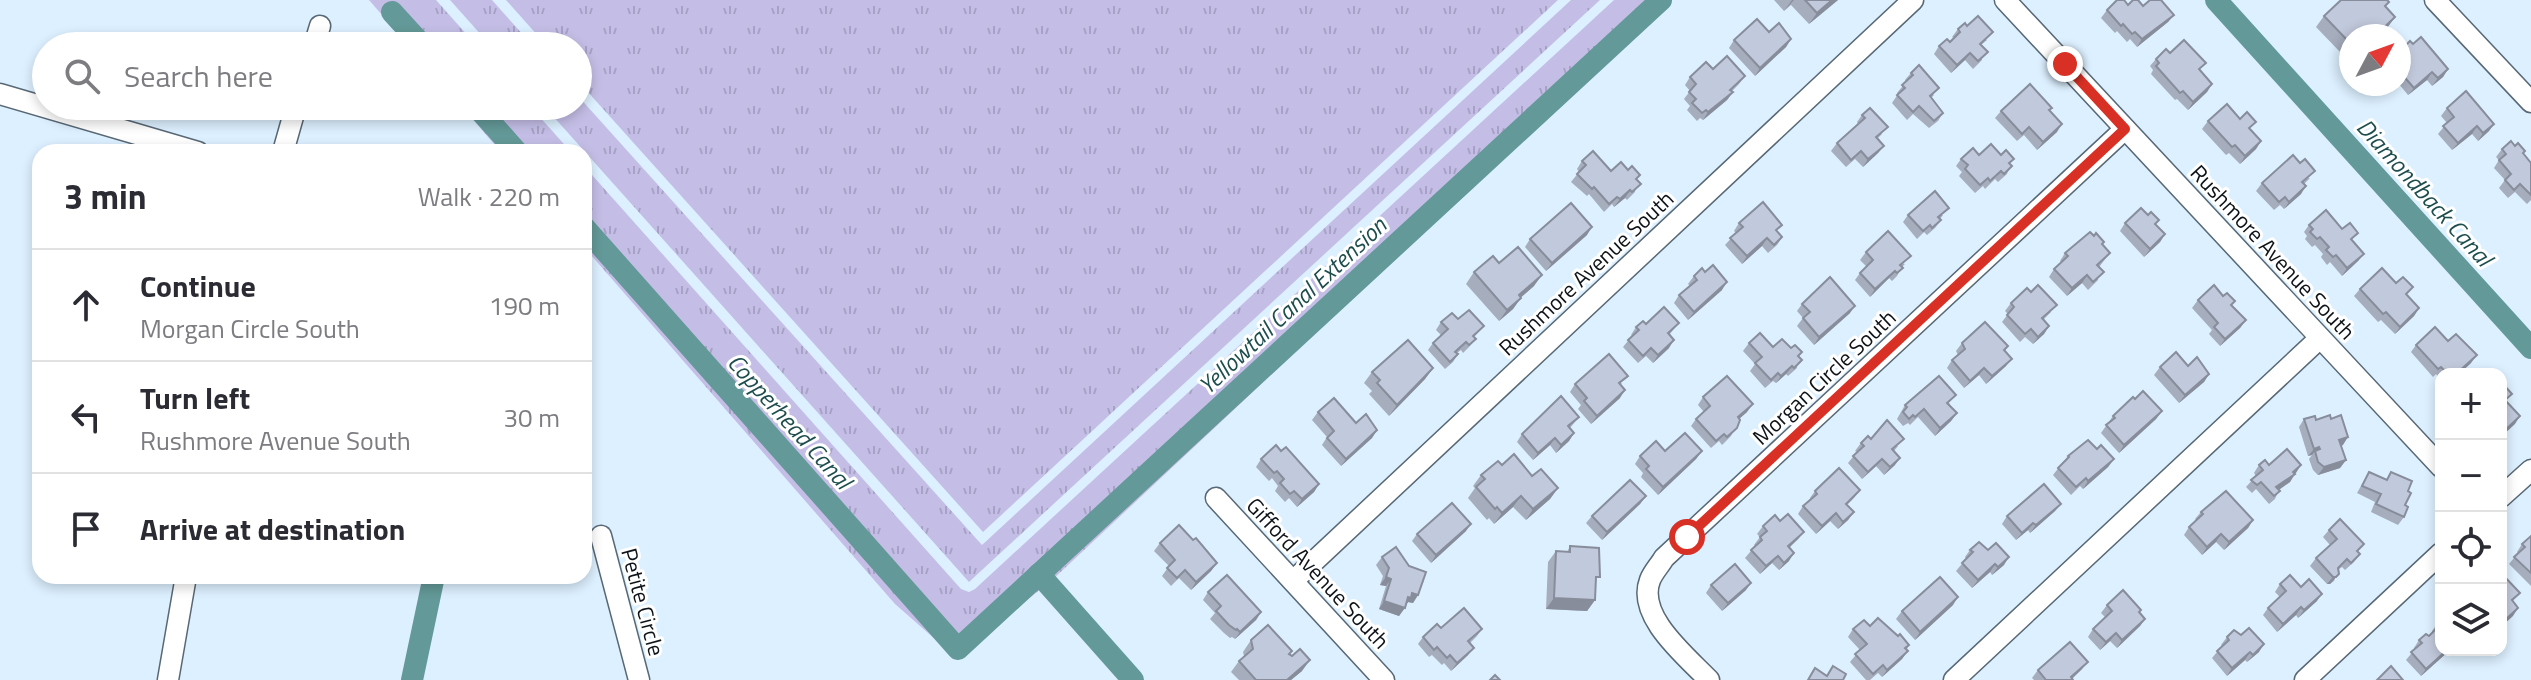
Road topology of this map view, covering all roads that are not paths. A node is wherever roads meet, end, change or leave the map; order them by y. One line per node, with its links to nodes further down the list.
1 (1913, 0): 21 (street, Rushmore Avenue South)
2 (2005, 0): 11 (street, Rushmore Avenue South)
3 (2435, 0): 7 (street)
4 (320, 26): 5 (street)
5 (318, 32)
6 (0, 94): 8 (street)
7 (2531, 102)
8 (32, 103)
9 (89, 120): 12 (street)
10 (292, 120): 13 (street)
11 (2125, 129): 14 (street, Rushmore Avenue South); 26 (street, Morgan Circle South)
12 (171, 144)
13 (285, 144)
14 (2320, 338): 15 (street, Rushmore Avenue South); 27 (street)
15 (2435, 461)
16 (2531, 470): 17 (street)
17 (2507, 492)
18 (1216, 498): 21 (street, Gifford Avenue South)
19 (601, 536): 24 (street, Petite Circle)
20 (2435, 559): 28 (street)
21 (1293, 581): 25 (street, Gifford Avenue South)
22 (185, 584): 23 (street)
23 (168, 680)
24 (639, 680)
25 (1384, 680)
26 (1709, 680)
27 (1954, 680)
28 (2305, 680)

